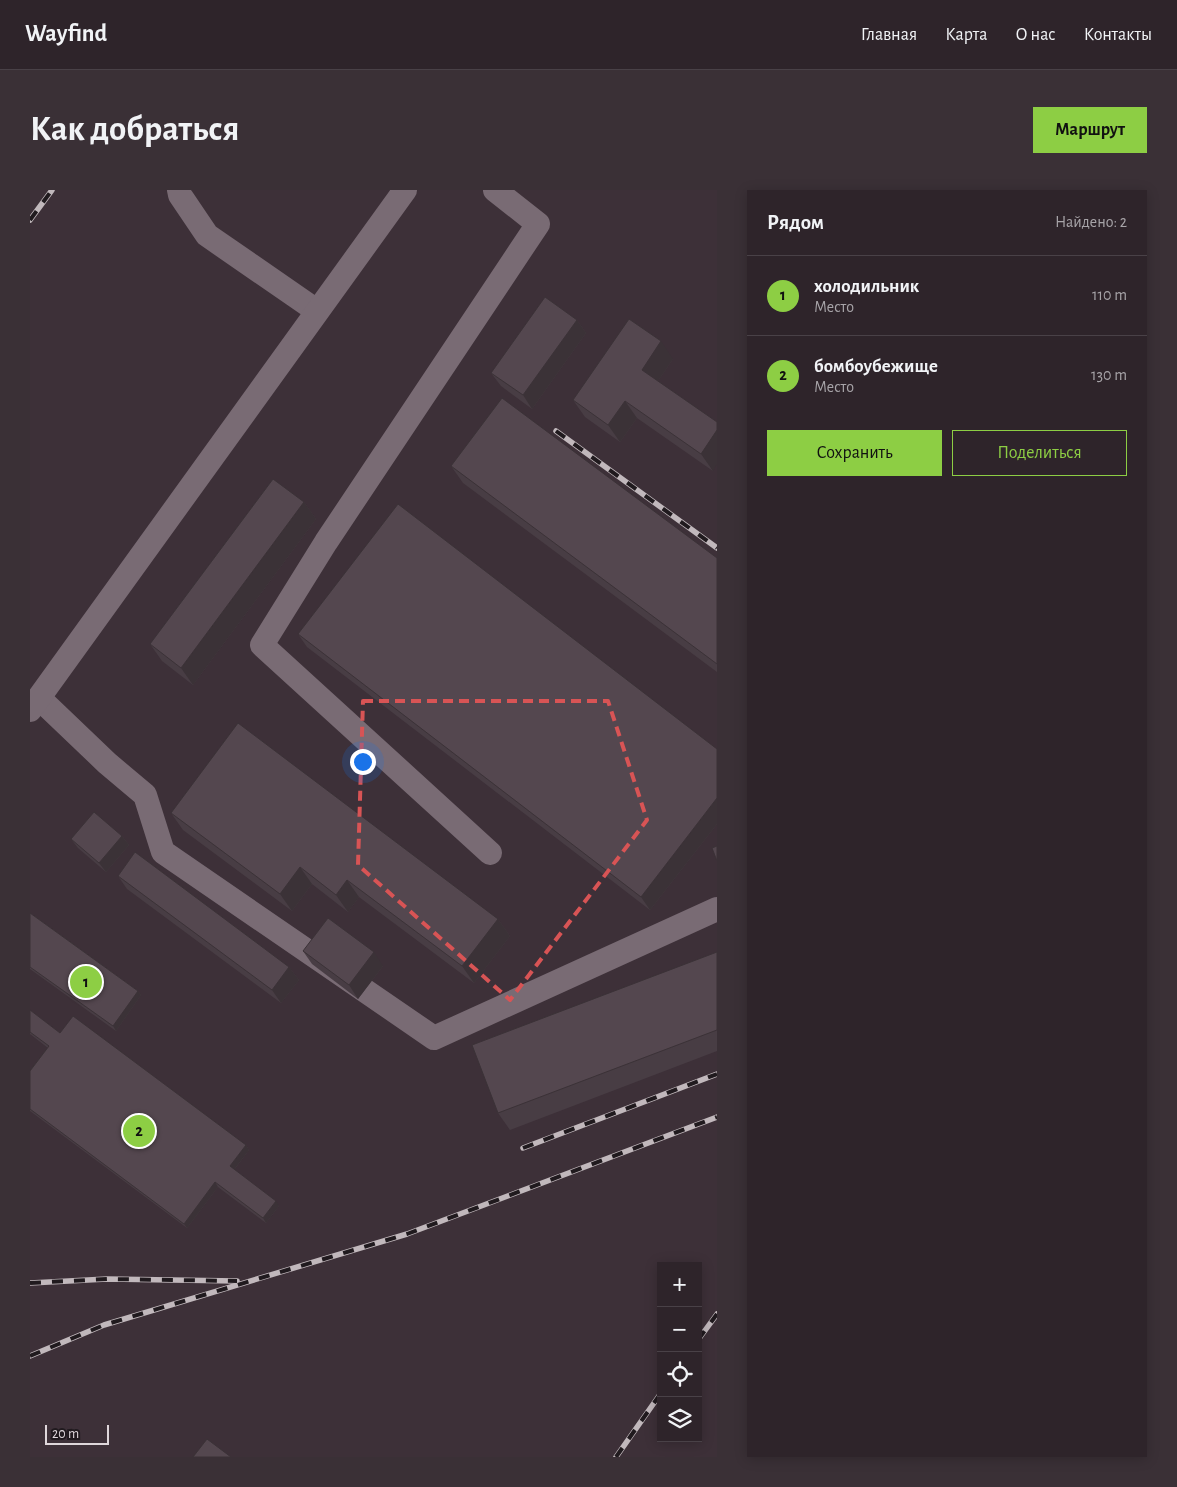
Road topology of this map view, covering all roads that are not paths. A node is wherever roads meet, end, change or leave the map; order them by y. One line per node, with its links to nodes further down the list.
1 (179, 190): 4 (lane)
2 (405, 190): 4 (lane)
3 (495, 190): 6 (lane)
4 (316, 311): 5 (lane)
5 (34, 704): 7 (lane)
6 (490, 853)
7 (717, 909)

